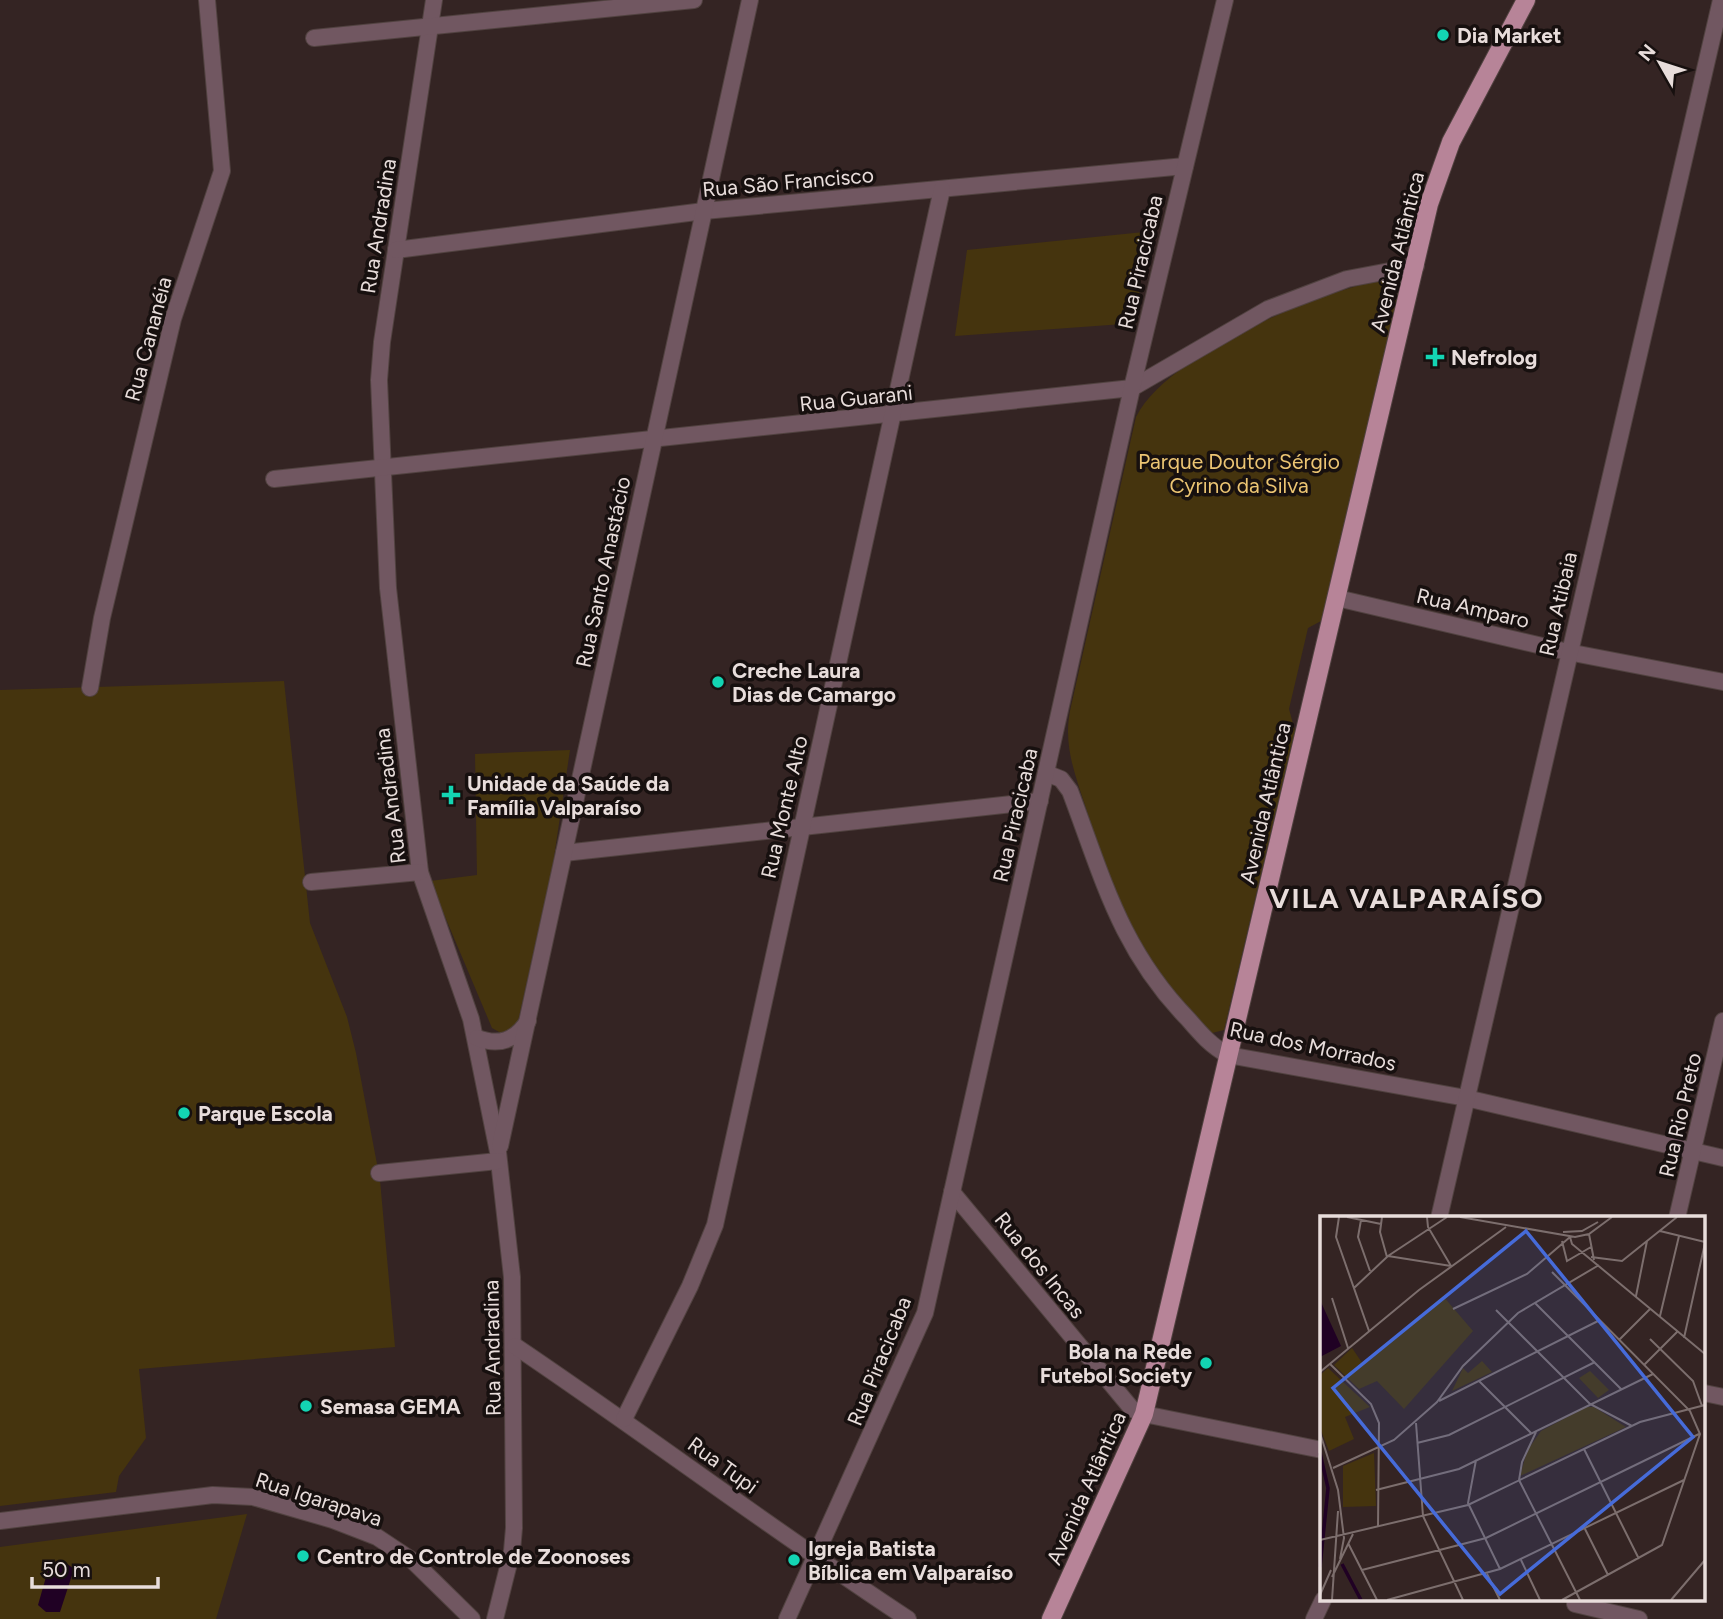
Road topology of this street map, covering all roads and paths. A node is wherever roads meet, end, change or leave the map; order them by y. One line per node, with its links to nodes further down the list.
1 (206, 0): 23 (street, Rua Cananéia)
2 (435, 0): 8 (street, Rua Andradina)
3 (694, 0): 8 (street)
4 (750, 0): 12 (street, Rua Santo Anastácio)
5 (1225, 0): 10 (street, Rua Piracicaba)
6 (1526, 0): 14 (main road, Avenida Atlântica)
7 (1721, 0): 21 (street, Rua Atibaia)
8 (430, 28): 9 (street); 13 (street, Rua Andradina)
9 (314, 38)
10 (1185, 166): 11 (street, Rua São Francisco); 15 (street, Rua Piracicaba)
11 (942, 189): 12 (street, Rua São Francisco); 16 (street, Rua Monte Alto)
12 (704, 211): 13 (street, Rua São Francisco); 17 (street, Rua Santo Anastácio)
13 (396, 250): 18 (street, Rua Andradina)
14 (1416, 266): 15 (street, Rua Guarani); 20 (main road, Avenida Atlântica)
15 (1132, 388): 16 (street, Rua Guarani); 24 (street, Rua Piracicaba)
16 (894, 416): 17 (street, Rua Guarani); 26 (street, Rua Monte Alto)
17 (653, 440): 18 (street, Rua Guarani); 27 (street, Rua Santo Anastácio)
18 (382, 470): 19 (street, Rua Guarani); 28 (street, Rua Andradina)
19 (274, 479)
20 (1338, 598): 21 (street, Rua Amparo); 33 (main road, Avenida Atlântica)
21 (1568, 652): 22 (street, Rua Amparo); 34 (street, Rua Atibaia)
22 (1723, 682)
23 (90, 688)
24 (1046, 773): 25 (street, Rua Piracicaba); 33 (street, Rua dos Morrados)
25 (1040, 802): 26 (street); 39 (street, Rua Piracicaba)
26 (800, 828): 27 (street); 44 (street, Rua Monte Alto)
27 (564, 853): 30 (street, Rua Santo Anastácio)
28 (420, 872): 29 (street); 32 (street, Rua Andradina)
29 (311, 882)
30 (529, 1019): 32 (street); 36 (street, Rua Santo Anastácio)
31 (1723, 1021): 35 (street, Rua Rio Preto)
32 (477, 1038): 36 (street, Rua Andradina)
33 (1228, 1055): 34 (street, Rua dos Morrados); 43 (main road, Avenida Atlântica)
34 (1466, 1098): 35 (street, Rua dos Morrados); 40 (street, Rua Atibaia)
35 (1693, 1151): 37 (street, Rua dos Morrados); 41 (street, Rua Rio Preto)
36 (498, 1156): 38 (street); 42 (street, Rua Andradina)
37 (1723, 1158)
38 (379, 1174)
39 (952, 1192): 43 (street, Rua dos Incas); 47 (street, Rua Piracicaba)
40 (1439, 1216)
41 (1677, 1216)
42 (514, 1346): 44 (street, Rua Tupi); 51 (street, Rua Andradina)
43 (1144, 1415): 45 (street, Rua dos Incas); 54 (main road, Avenida Atlântica)
44 (624, 1419): 47 (street, Rua Tupi)
45 (1320, 1450)
46 (0, 1521): 50 (street, Rua Igarapava)
47 (815, 1559): 52 (street, Rua Piracicaba); 53 (street, Rua Tupi)
48 (1321, 1602): 55 (street)
49 (1573, 1608): 56 (street)
50 (472, 1619)
51 (495, 1619)
52 (787, 1619)
53 (908, 1619)
54 (1051, 1619)
55 (1314, 1619)
56 (1639, 1619)

